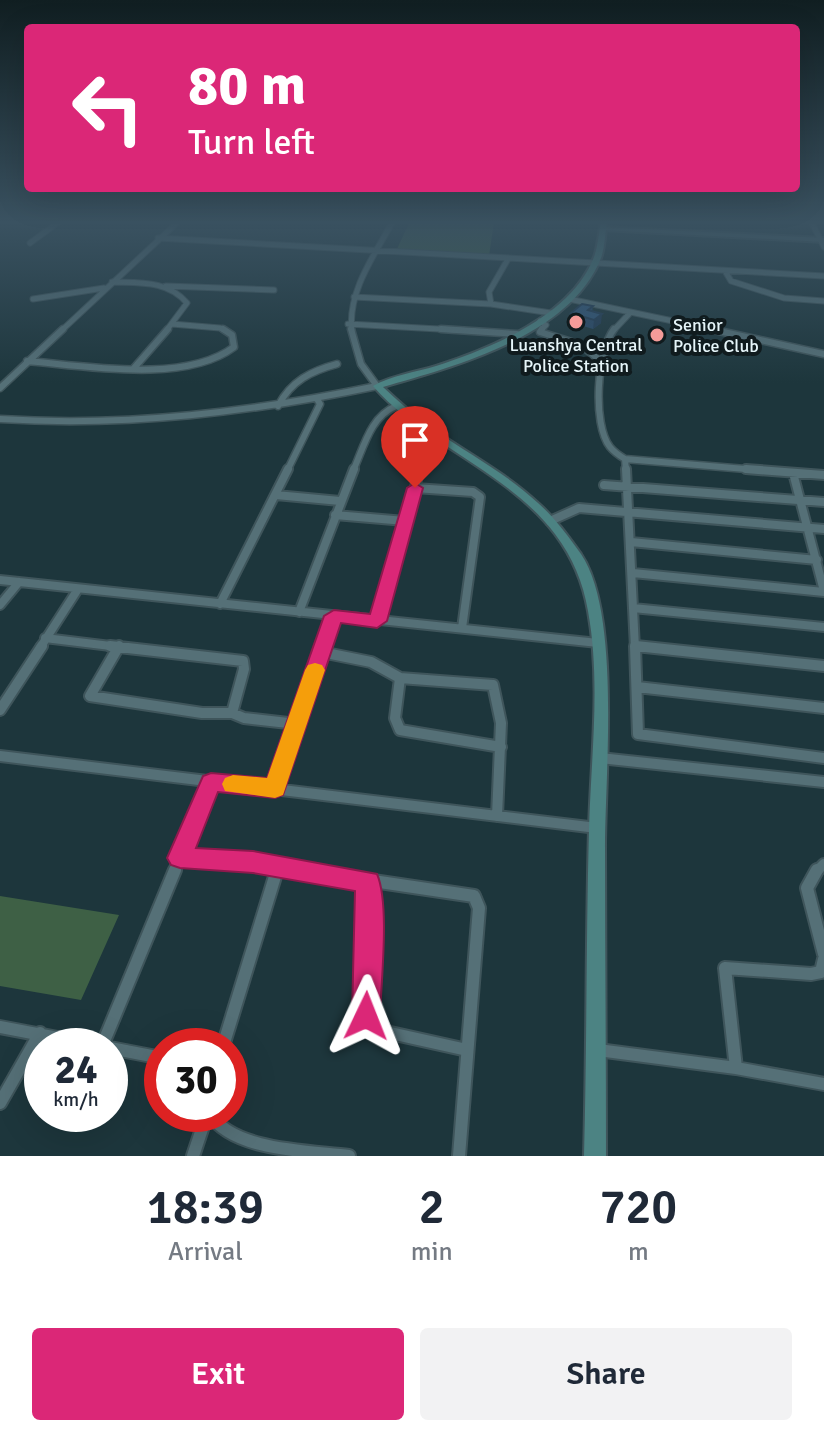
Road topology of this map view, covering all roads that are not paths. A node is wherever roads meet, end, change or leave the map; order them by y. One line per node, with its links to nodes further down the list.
1 (119, 275): 8 (street)
2 (365, 275): 12 (street)
3 (500, 275): 16 (street)
4 (590, 275): 14 (main road)
5 (727, 275): 15 (street)
6 (803, 275): 7 (street)
7 (824, 276)
8 (112, 282): 9 (street); 10 (street)
9 (165, 286): 11 (street); 20 (street)
10 (105, 288): 13 (street); 24 (street)
11 (274, 290)
12 (354, 297): 16 (street); 21 (street)
13 (33, 299)
14 (569, 299): 17 (main road); 18 (street)
15 (824, 301)
16 (491, 304): 17 (street)
17 (551, 313): 19 (main road)
18 (629, 314): 23 (street); 25 (street)
19 (540, 321): 22 (main road); 25 (street)
20 (172, 324): 27 (street); 27 (street)
21 (348, 324): 22 (street); 29 (street)
22 (517, 334): 28 (main road)
23 (824, 354)
24 (27, 361): 27 (street); 30 (street)
25 (602, 362): 36 (street)
26 (337, 364): 33 (street)
27 (134, 368)
28 (407, 377): 29 (main road); 32 (main road)
29 (377, 386): 31 (street); 32 (main road)
30 (0, 388)
31 (317, 399): 33 (street); 42 (street)
32 (395, 405): 35 (main road); 43 (street)
33 (278, 406): 34 (street)
34 (0, 419)
35 (430, 432): 41 (street); 49 (main road)
36 (625, 459): 37 (street); 40 (street)
37 (793, 473): 38 (street); 44 (street)
38 (824, 475)
39 (604, 485): 40 (street)
40 (627, 487): 44 (street); 46 (street)
41 (415, 488): 48 (street); 66 (street)
42 (276, 495): 43 (street); 59 (street)
43 (340, 501): 47 (street)
44 (802, 501): 45 (street); 50 (street)
45 (824, 502)
46 (628, 513): 49 (street); 50 (street); 52 (street)
47 (335, 515): 48 (street); 62 (street)
48 (405, 521): 64 (street)
49 (550, 521): 68 (main road)
50 (810, 528): 51 (street); 53 (street)
51 (824, 529)
52 (631, 542): 53 (street); 54 (street)
53 (817, 560): 58 (street)
54 (633, 573): 58 (street); 61 (street)
55 (0, 580): 56 (street)
56 (19, 582): 57 (street); 60 (street)
57 (78, 589): 59 (street); 67 (street)
58 (824, 592)
59 (220, 604): 62 (street)
60 (0, 605)
61 (633, 608): 65 (street); 70 (street)
62 (299, 612): 63 (street)
63 (334, 616): 64 (street); 71 (street)
64 (377, 621): 66 (street)
65 (824, 627)
66 (462, 628): 68 (street)
67 (45, 638): 69 (street); 76 (street)
68 (598, 643): 81 (main road)
69 (119, 646): 77 (street); 77 (street)
70 (636, 646): 72 (street); 74 (street)
71 (321, 652): 73 (street); 78 (street)
72 (824, 666)
73 (400, 678): 79 (street); 79 (street)
74 (637, 687): 75 (street); 82 (street)
75 (824, 708)
76 (0, 710)
77 (232, 713): 78 (street)
78 (297, 724): 85 (street)
79 (501, 747): 86 (street)
80 (0, 756): 83 (street)
81 (599, 758): 84 (street); 87 (main road)
82 (824, 758)
83 (211, 782): 85 (street); 88 (street)
84 (824, 782)
85 (275, 788): 86 (street)
86 (497, 816): 87 (street)
87 (597, 829): 98 (main road)
88 (180, 858): 90 (street); 94 (street)
89 (824, 864): 92 (street)
90 (278, 866): 91 (street); 95 (street)
91 (368, 882): 97 (street); 97 (street)
92 (824, 956): 100 (street)
93 (0, 1027): 96 (street)
94 (109, 1028)
95 (228, 1028)
96 (24, 1031)
97 (467, 1050): 108 (street)
98 (597, 1050): 100 (street); 109 (main road)
99 (24, 1061): 102 (street)
100 (736, 1068): 101 (street)
101 (824, 1084)
102 (0, 1103)
103 (202, 1132): 106 (street)
104 (226, 1132): 105 (street)
105 (305, 1153): 107 (street)
106 (193, 1156)
107 (349, 1156)
108 (459, 1156)
109 (595, 1156)

